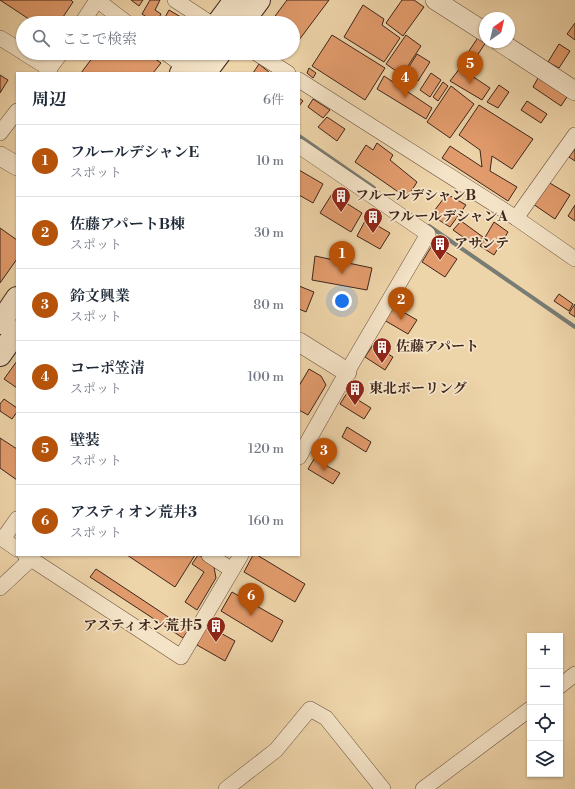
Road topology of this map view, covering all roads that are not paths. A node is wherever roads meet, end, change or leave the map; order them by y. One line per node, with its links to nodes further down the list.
1 (97, 0): 6 (street); 7 (street)
2 (175, 0): 8 (street)
3 (235, 0): 9 (main road)
4 (259, 0): 10 (main road)
5 (435, 0): 11 (street)
6 (87, 16)
7 (118, 16)
8 (199, 16)
9 (223, 16)
10 (247, 16)
11 (479, 28)
12 (0, 38): 13 (street)
13 (16, 48)
14 (509, 48): 24 (street)
15 (33, 60): 21 (street)
16 (56, 60): 21 (street)
17 (180, 60): 20 (street)
18 (205, 60): 20 (main road)
19 (267, 60): 22 (street)
20 (192, 66)
21 (48, 71)
22 (286, 72)
23 (300, 81): 31 (street)
24 (575, 91)
25 (16, 112): 26 (street)
26 (0, 133)
27 (575, 135): 31 (street)
28 (300, 147): 38 (street)
29 (0, 156): 30 (street)
30 (16, 165)
31 (516, 218): 32 (street)
32 (575, 259)
33 (16, 299): 34 (main road)
34 (0, 323)
35 (16, 332): 37 (main road)
36 (300, 343): 38 (street)
37 (0, 355)
38 (347, 372): 39 (street)
39 (300, 455)
40 (16, 520): 41 (street)
41 (1, 538): 42 (street)
42 (16, 548)
43 (211, 556): 46 (street)
44 (240, 556): 46 (street)
45 (28, 557): 46 (street); 47 (street)
46 (232, 570)
47 (0, 588)
48 (575, 674): 49 (street)
49 (563, 684)
50 (527, 711): 53 (street)
51 (226, 789): 52 (street)
52 (383, 789)
53 (423, 789)

